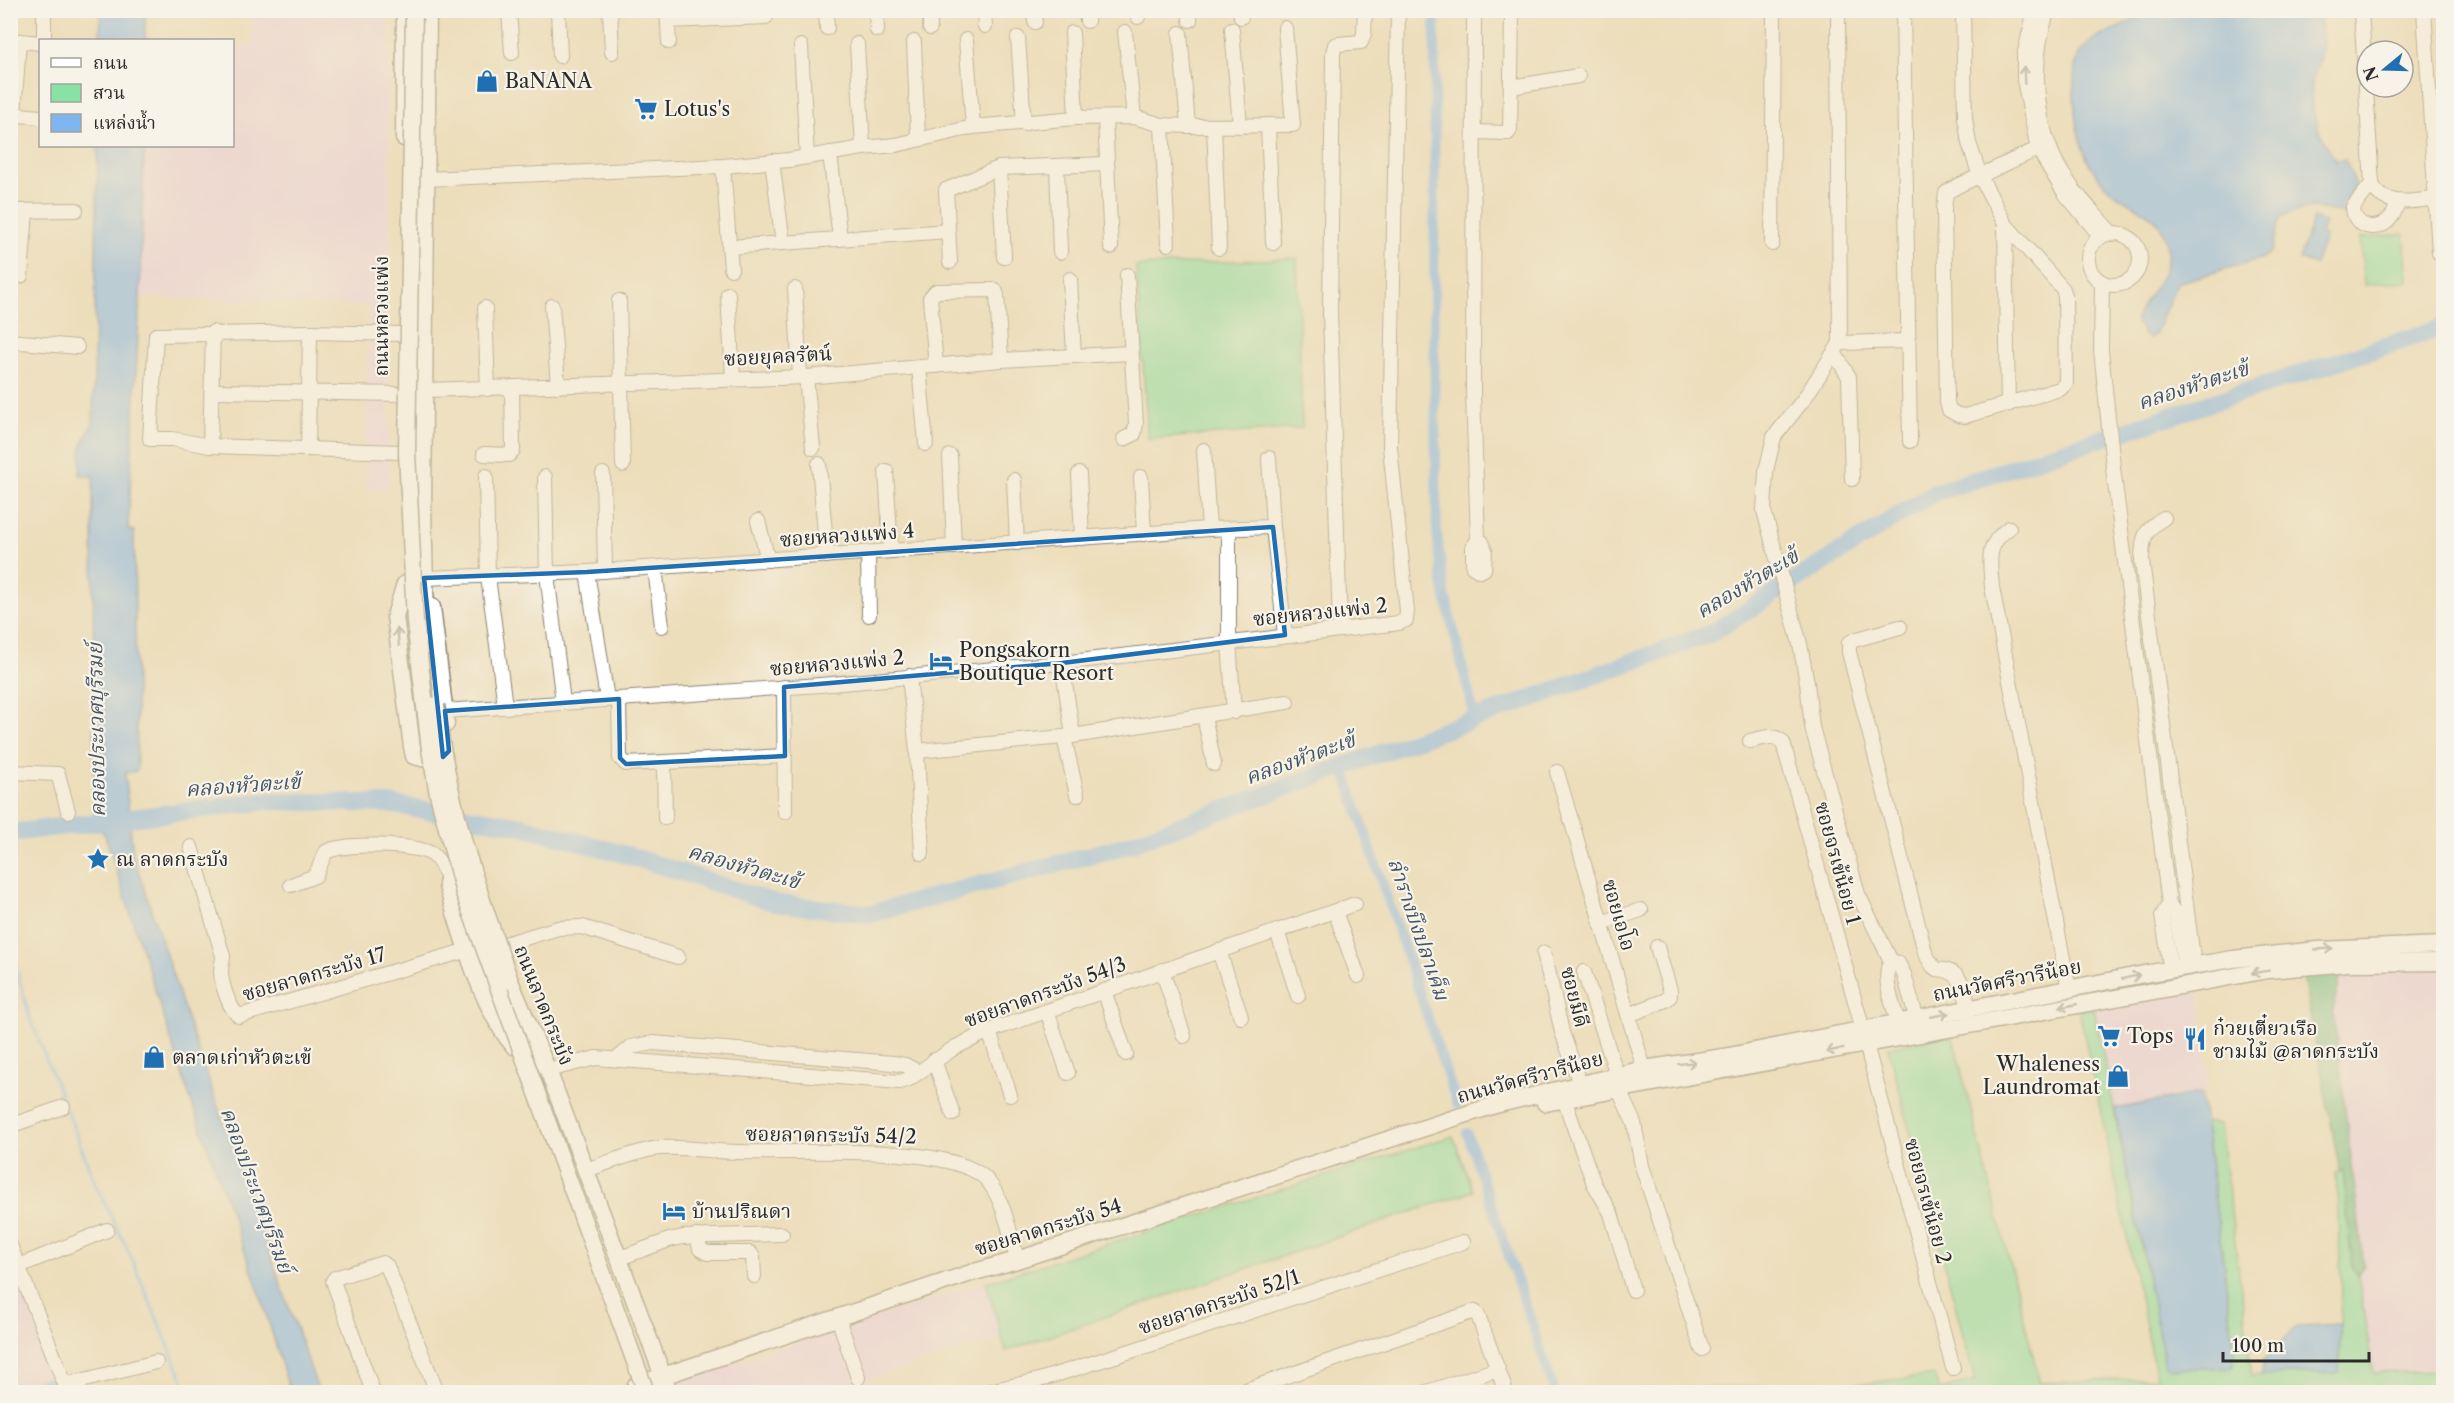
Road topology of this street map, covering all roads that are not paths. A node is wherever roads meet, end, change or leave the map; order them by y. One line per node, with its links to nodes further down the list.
1 (44, 10): 37 (street)
2 (405, 10): 108 (main road, ถนนหลวงแพ่ง)
3 (414, 10): 271 (main road, bridge)
4 (420, 10): 274 (main road, bridge)
5 (428, 10): 74 (main road)
6 (509, 10): 46 (street)
7 (558, 10): 47 (street)
8 (610, 10): 45 (street)
9 (826, 10): 28 (street)
10 (876, 10): 32 (street)
11 (930, 10): 29 (street)
12 (984, 10): 27 (street)
13 (1365, 10): 176 (street)
14 (1398, 10): 176 (street, ซอยหลวงแพ่ง 2)
15 (1474, 10): 62 (street)
16 (1774, 10): 88 (street)
17 (1838, 10): 112 (street)
18 (1903, 10): 110 (street)
19 (1963, 10): 73 (street)
20 (2035, 10): 64 (street, one-way to 20)
21 (2048, 10): 64 (street)
22 (2361, 10): 75 (street)
23 (2424, 10): 76 (street)
24 (667, 16): 25 (street); 41 (street)
25 (766, 17)
26 (1512, 19): 49 (street)
27 (985, 26)
28 (827, 28)
29 (930, 28)
30 (1285, 28): 57 (street)
31 (1232, 29): 60 (street)
32 (877, 30)
33 (1125, 32): 52 (street)
34 (1072, 33): 53 (street)
35 (1180, 33): 58 (street)
36 (1018, 38): 55 (street)
37 (42, 39)
38 (15, 40): 40 (street); 50 (street)
39 (966, 40): 61 (street)
40 (39, 42)
41 (669, 42)
42 (914, 42): 63 (street)
43 (857, 44): 65 (street)
44 (801, 46): 67 (street)
45 (612, 52)
46 (512, 53)
47 (560, 56)
48 (1578, 76): 49 (street)
49 (1511, 87): 62 (street)
50 (12, 114): 51 (street)
51 (39, 117)
52 (1134, 117): 54 (street); 56 (street)
53 (1076, 118): 54 (street); 55 (street)
54 (1105, 118): 69 (street)
55 (1024, 124): 61 (street)
56 (1162, 125): 58 (street); 87 (street)
57 (1268, 125): 60 (street); 86 (street)
58 (1188, 126): 59 (street)
59 (1214, 126): 60 (street); 91 (street)
60 (1240, 126)
61 (973, 127): 63 (street)
62 (1474, 132): 158 (street)
63 (918, 139): 65 (street)
64 (2044, 147): 73 (street); 83 (street)
65 (863, 148): 66 (street)
66 (830, 153): 67 (street); 84 (street)
67 (807, 157): 68 (street)
68 (772, 161): 70 (street); 85 (street)
69 (1107, 164): 71 (street); 90 (street)
70 (723, 166): 74 (street); 89 (street)
71 (1057, 166): 72 (street); 92 (street)
72 (999, 168): 82 (street); 94 (street)
73 (1980, 176): 81 (street); 128 (street)
74 (426, 179): 123 (main road)
75 (2372, 184): 77 (street); 77 (street)
76 (2440, 198): 77 (street); 93 (street)
77 (2398, 202)
78 (76, 210): 80 (street)
79 (10, 211): 80 (street)
80 (26, 211): 98 (street)
81 (2005, 224): 128 (street); 128 (street)
82 (948, 231): 84 (street); 95 (street)
83 (2107, 235): 100 (street); 100 (street)
84 (840, 239): 85 (street)
85 (783, 243): 89 (street)
86 (1273, 243)
87 (1168, 244)
88 (1772, 244)
89 (729, 247): 96 (street)
90 (1111, 247)
91 (1219, 248)
92 (1060, 252)
93 (2439, 253)
94 (1004, 257)
95 (950, 262)
96 (731, 269)
97 (1127, 275): 113 (street)
98 (21, 276)
99 (1070, 279): 114 (street)
100 (2102, 282): 221 (street)
101 (795, 289): 118 (street)
102 (728, 294): 119 (street)
103 (619, 301): 120 (street)
104 (552, 306): 121 (street)
105 (485, 308): 124 (street)
106 (213, 332): 107 (street); 125 (street); 132 (street)
107 (310, 332): 108 (street); 126 (street)
108 (402, 334): 127 (main road, ถนนหลวงแพ่ง)
109 (10, 341): 111 (street)
110 (1908, 341): 112 (street); 130 (street)
111 (77, 347)
112 (1838, 348): 148 (street); 217 (street)
113 (1131, 353): 114 (street, ซอยยุคลรัตน์); 129 (street)
114 (1074, 356): 115 (street, ซอยยุคลรัตน์)
115 (1001, 360): 116 (street, ซอยยุคลรัตน์); 116 (street)
116 (936, 366): 117 (street, ซอยยุคลรัตน์)
117 (919, 368): 118 (street, ซอยยุคลรัตน์); 131 (street)
118 (803, 377): 119 (street, ซอยยุคลรัตน์); 133 (street)
119 (733, 378): 120 (street, ซอยยุคลรัตน์)
120 (622, 383): 121 (street, ซอยยุคลรัตน์); 141 (street)
121 (558, 386): 122 (street, ซอยยุคลรัตน์)
122 (512, 389): 124 (street, ซอยยุคลรัตน์); 137 (street)
123 (426, 390): 124 (street, ซอยยุคลรัตน์); 170 (main road)
124 (488, 390)
125 (212, 391): 126 (street); 132 (street)
126 (309, 392): 127 (street); 134 (street)
127 (402, 394): 136 (main road, ถนนหลวงแพ่ง)
128 (2008, 405)
129 (1124, 439)
130 (1910, 441)
131 (926, 444)
132 (210, 446): 134 (street)
133 (813, 448)
134 (308, 449): 136 (street)
135 (1204, 450): 154 (street)
136 (402, 452): 171 (main road, ถนนหลวงแพ่ง)
137 (484, 454)
138 (950, 456): 160 (street)
139 (1269, 458): 152 (street)
140 (819, 464): 163 (street)
141 (623, 465)
142 (885, 471): 161 (street)
143 (603, 474): 166 (street)
144 (1079, 474): 157 (street)
145 (486, 476): 169 (street)
146 (546, 477): 168 (street)
147 (1141, 477): 156 (street)
148 (1852, 479)
149 (1014, 480): 159 (street)
150 (2164, 518): 221 (street)
151 (758, 521): 164 (street)
152 (1273, 527): 155 (street, ซอยหลวงแพ่ง 4); 177 (street)
153 (2009, 528): 223 (street)
154 (1209, 530): 155 (street, ซอยหลวงแพ่ง 4); 156 (street, ซอยหลวงแพ่ง 4)
155 (1229, 530): 178 (street)
156 (1144, 534): 157 (street, ซอยหลวงแพ่ง 4)
157 (1082, 538): 159 (street, ซอยหลวงแพ่ง 4)
158 (1478, 540)
159 (1017, 543): 160 (street, ซอยหลวงแพ่ง 4)
160 (954, 547): 161 (street, ซอยหลวงแพ่ง 4)
161 (891, 551): 162 (street, ซอยหลวงแพ่ง 4)
162 (868, 553): 163 (street, ซอยหลวงแพ่ง 4); 172 (street)
163 (827, 556): 164 (street, ซอยหลวงแพ่ง 4)
164 (768, 560): 165 (street, ซอยหลวงแพ่ง 4)
165 (655, 568): 166 (street, ซอยหลวงแพ่ง 4); 174 (street)
166 (605, 571): 167 (street, ซอยหลวงแพ่ง 4)
167 (587, 572): 168 (street, ซอยหลวงแพ่ง 4); 182 (street)
168 (547, 574): 169 (street, ซอยหลวงแพ่ง 4); 183 (street)
169 (488, 577): 170 (street, ซอยหลวงแพ่ง 4); 185 (street)
170 (424, 579): 186 (main road); 235 (main road, ถนนลาดกระบัง, bridge)
171 (405, 584): 173 (main road, ถนนหลวงแพ่ง); 186 (main road, one-way to 171)
172 (869, 615)
173 (409, 621): 236 (main road, ถนนลาดกระบัง, bridge)
174 (662, 626)
175 (1900, 627): 226 (street)
176 (1340, 628): 177 (street, ซอยหลวงแพ่ง 2)
177 (1285, 635): 178 (street, ซอยหลวงแพ่ง 2)
178 (1229, 642): 179 (street, ซอยหลวงแพ่ง 2); 187 (street)
179 (1062, 663): 180 (street, ซอยหลวงแพ่ง 2); 189 (street)
180 (909, 676): 181 (street, ซอยหลวงแพ่ง 2); 191 (street)
181 (784, 687): 182 (street, ซอยหลวงแพ่ง 2); 192 (street)
182 (613, 699): 183 (street, ซอยหลวงแพ่ง 2); 193 (street)
183 (563, 702): 185 (street, ซอยหลวงแพ่ง 2)
184 (1287, 702): 187 (street)
185 (505, 706): 186 (street, ซอยหลวงแพ่ง 2)
186 (445, 711)
187 (1234, 712): 188 (street)
188 (1204, 716): 189 (street); 194 (street)
189 (1068, 737): 191 (street); 197 (street)
190 (1750, 741): 234 (street, ซอยจรเข้น้อย 1)
191 (917, 751): 202 (street)
192 (785, 756): 193 (street); 199 (street)
193 (664, 762): 200 (street)
194 (1214, 764)
195 (10, 772): 198 (street)
196 (1557, 772): 208 (street, ซอยเอโอ)
197 (1077, 795)
198 (68, 811)
199 (785, 812)
200 (665, 818)
201 (191, 847): 213 (street, ซอยลาดกระบัง 17)
202 (922, 853)
203 (448, 877): 204 (street); 210 (main road); 213 (main road)
204 (291, 885)
205 (1355, 904): 207 (street, ซอยลาดกระบัง 54/3)
206 (1641, 910): 208 (street)
207 (1335, 911): 209 (street, ซอยลาดกระบัง 54/3); 222 (street)
208 (1601, 923): 228 (street, ซอยเอโอ)
209 (1277, 931): 214 (street, ซอยลาดกระบัง 54/3); 225 (street)
210 (505, 944): 216 (street); 235 (main road)
211 (2444, 945): 221 (main road, ถนนวัดศรีวารีน้อย, one-way to 211)
212 (1657, 947): 228 (street)
213 (468, 950): 236 (main road)
214 (1219, 951): 219 (street, ซอยลาดกระบัง 54/3); 229 (street)
215 (1544, 953): 245 (street, ซอยมีดี)
216 (678, 957)
217 (1891, 961): 230 (street); 231 (street)
218 (2444, 962): 221 (main road, ถนนวัดศรีวารีน้อย, one-way to 221)
219 (1162, 970): 224 (street, ซอยลาดกระบัง 54/3); 233 (street)
220 (1584, 972): 244 (street)
221 (2182, 975): 223 (main road, ถนนวัดศรีวารีน้อย, one-way to 221); 234 (main road, ถนนวัดศรีวารีน้อย, one-way to 234)
222 (1358, 976)
223 (2069, 990): 226 (main road, ถนนวัดศรีวารีน้อย)
224 (1104, 991): 227 (street, ซอยลาดกระบัง 54/3); 237 (street)
225 (1298, 996)
226 (1969, 1010): 230 (main road, ถนนวัดศรีวารีน้อย, one-way to 226)
227 (1047, 1011): 232 (street, ซอยลาดกระบัง 54/3); 242 (street)
228 (1629, 1015): 240 (street, ซอยเอโอ)
229 (1241, 1017)
230 (1917, 1020): 231 (main road, ถนนวัดศรีวารีน้อย)
231 (1898, 1023): 234 (main road, ถนนวัดศรีวารีน้อย)
232 (989, 1031): 239 (street, ซอยลาดกระบัง 54/3); 246 (street)
233 (1185, 1036)
234 (1864, 1037): 240 (main road, ถนนวัดศรีวารีน้อย, one-way to 234); 244 (main road, ถนนวัดศรีวารีน้อย, one-way to 244); 266 (street, ซอยจรเข้น้อย 2)
235 (535, 1040): 243 (main road, ถนนลาดกระบัง)
236 (514, 1046): 271 (main road, ถนนลาดกระบัง)
237 (1126, 1054)
238 (610, 1059): 241 (street, ซอยลาดกระบัง 54/3); 241 (street); 243 (street, ซอยลาดกระบัง 54/3)
239 (934, 1060): 241 (street, ซอยลาดกระบัง 54/3); 249 (street)
240 (1644, 1069): 244 (main road, ถนนวัดศรีวารีน้อย)
241 (919, 1072)
242 (1068, 1073)
243 (550, 1074): 252 (main road, ถนนลาดกระบัง)
244 (1617, 1081): 245 (main road, ถนนวัดศรีวารีน้อย); 247 (main road, ถนนวัดศรีวารีน้อย); 264 (street)
245 (1580, 1084): 250 (main road, ถนนวัดศรีวารีน้อย)
246 (1010, 1095)
247 (1564, 1099): 250 (main road, ถนนวัดศรีวารีน้อย); 262 (street)
248 (63, 1107): 251 (street)
249 (953, 1114)
250 (1447, 1122): 259 (main road, ซอยลาดกระบัง 54)
251 (10, 1126)
252 (586, 1170): 258 (main road, ถนนลาดกระบัง); 259 (street, ซอยลาดกระบัง 54/2)
253 (106, 1230): 260 (street)
254 (782, 1234): 255 (street)
255 (697, 1236): 258 (street); 261 (street)
256 (1463, 1242): 276 (street, ซอยลาดกระบัง 52/1)
257 (10, 1245): 260 (street)
258 (620, 1258): 268 (main road, ถนนลาดกระบัง)
259 (1017, 1260): 263 (main road, ซอยลาดกระบัง 54)
260 (19, 1266): 270 (street)
261 (754, 1276)
262 (1633, 1290)
263 (837, 1317): 268 (main road, ซอยลาดกระบัง 54); 269 (street)
264 (1702, 1349)
265 (156, 1362): 270 (street)
266 (1953, 1368)
267 (1498, 1369): 277 (street); 278 (street); 279 (street)
268 (663, 1376): 271 (main road, ซอยลาดกระบัง 54); 275 (main road, ถนนลาดกระบัง)
269 (858, 1378)
270 (66, 1389)
271 (640, 1390)
272 (373, 1392): 273 (street)
273 (437, 1392)
274 (657, 1392)
275 (669, 1392)
276 (985, 1392)
277 (1240, 1392)
278 (1430, 1392)
279 (1506, 1392)

